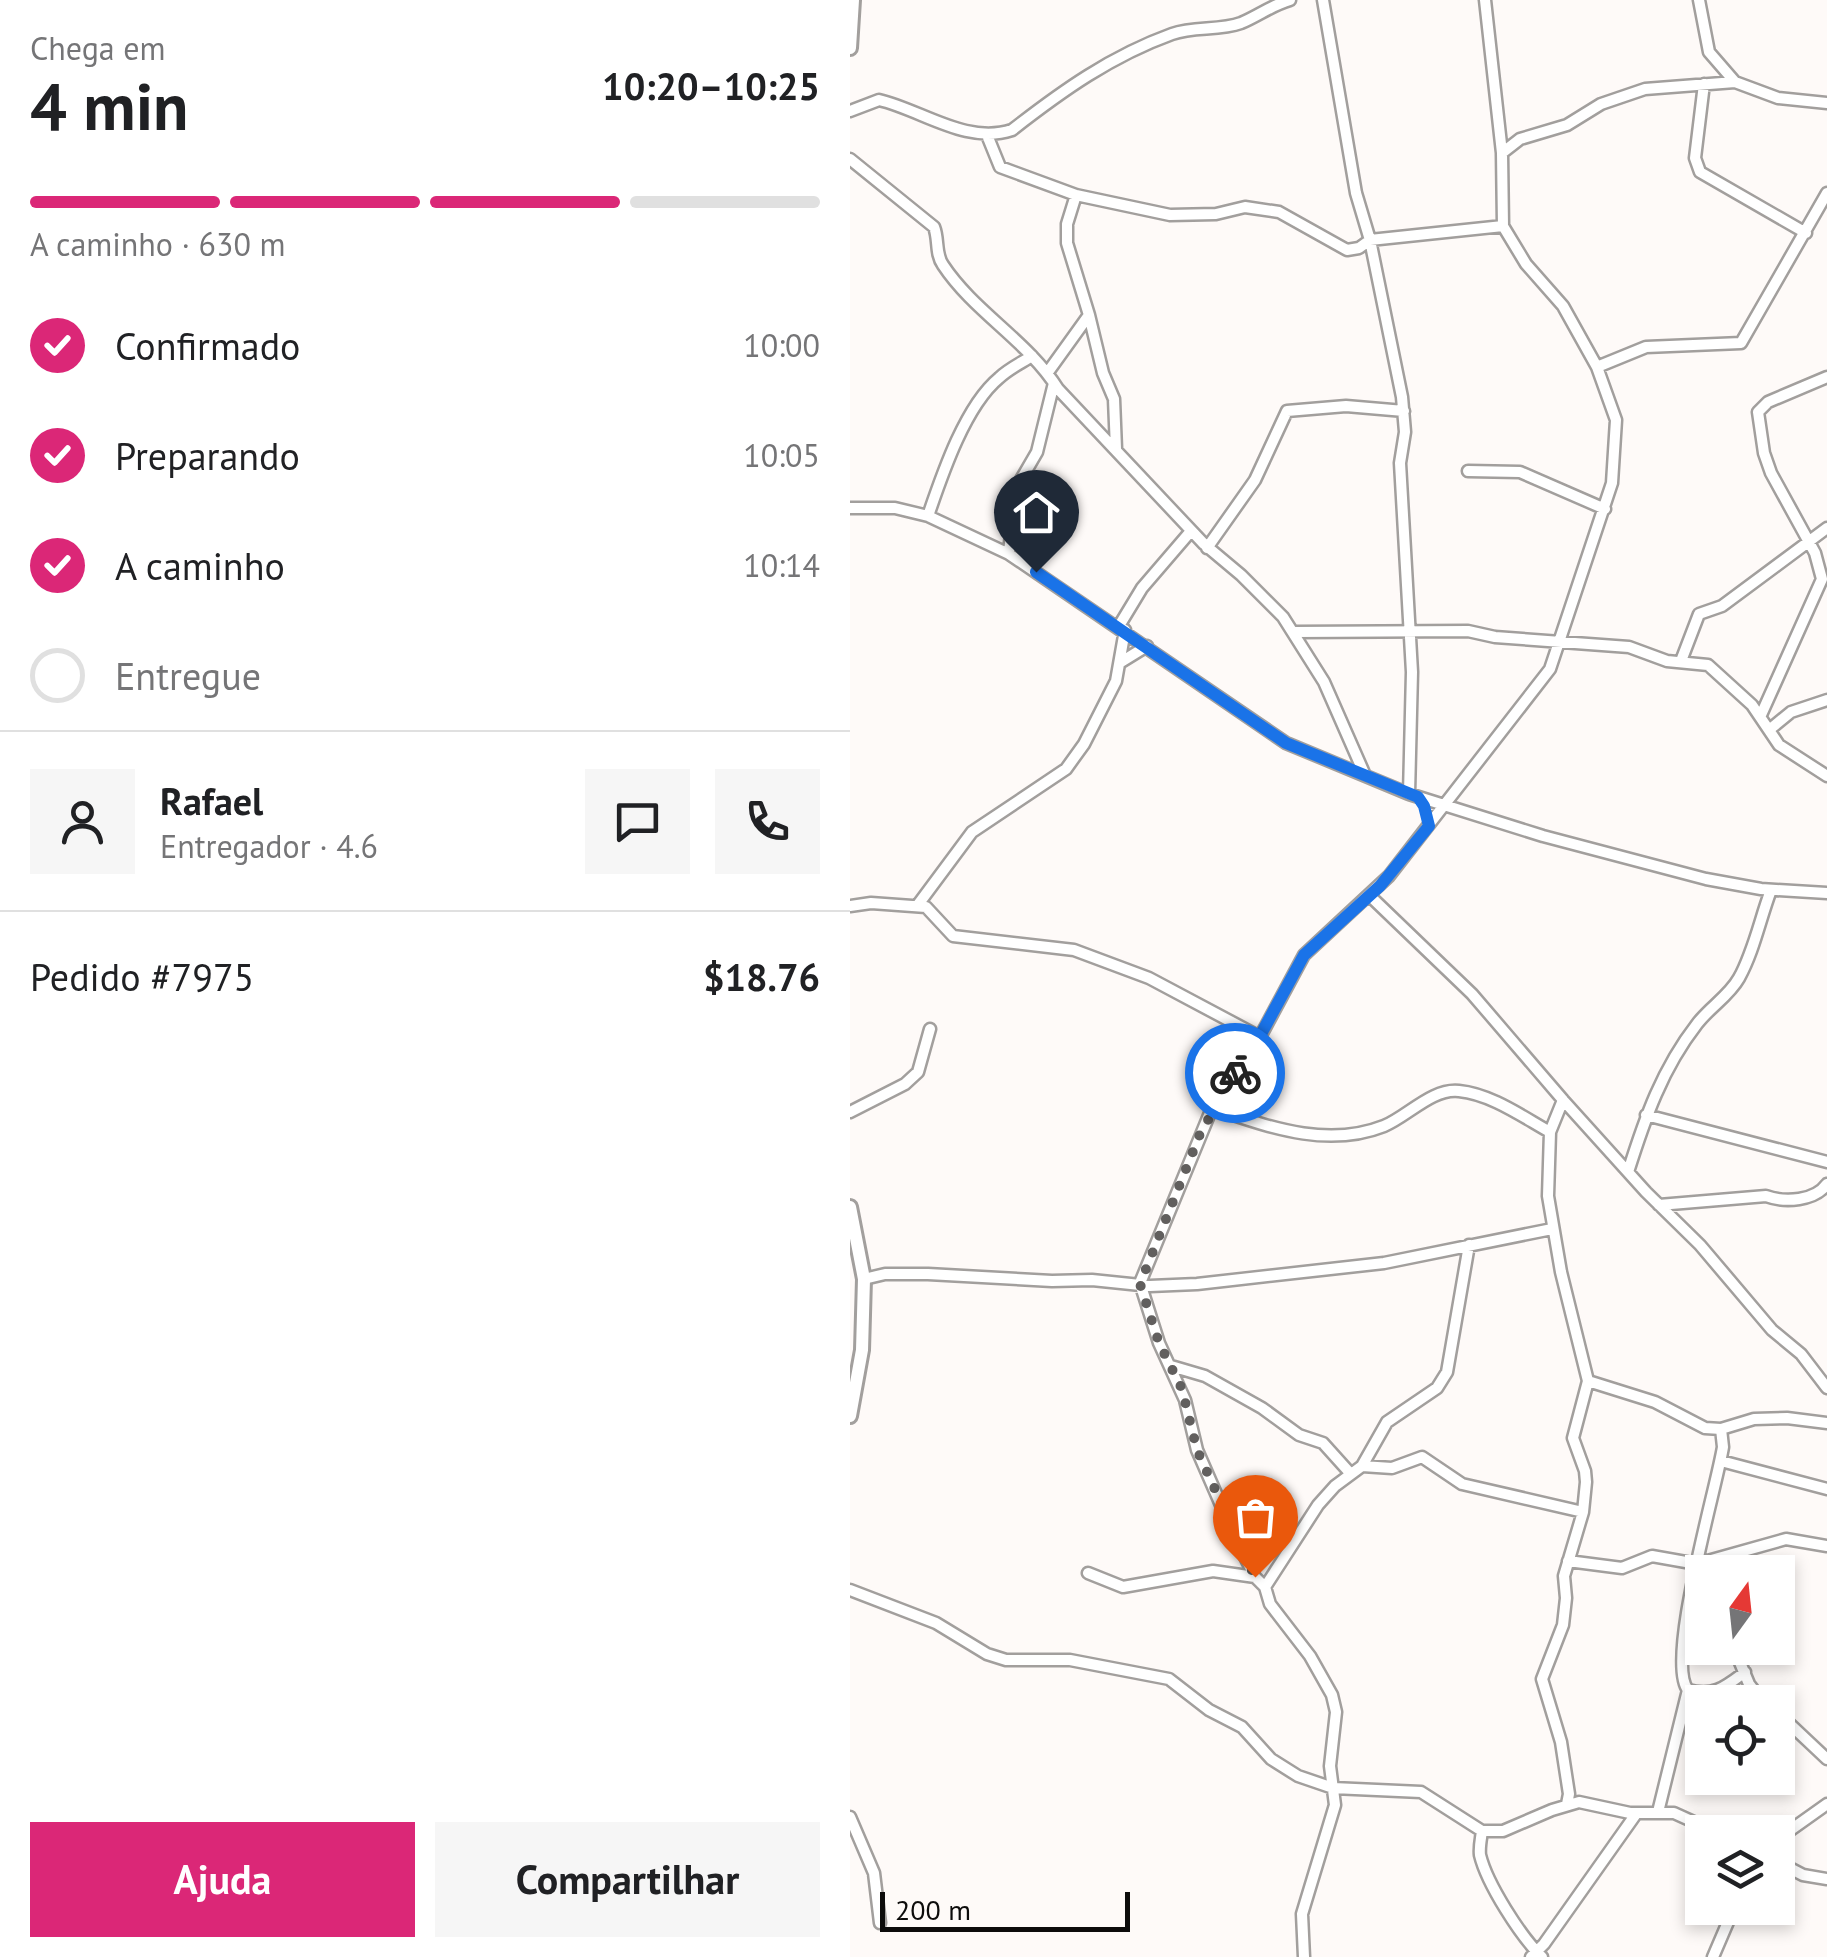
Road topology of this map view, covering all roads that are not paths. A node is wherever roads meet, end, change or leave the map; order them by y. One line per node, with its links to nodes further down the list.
1 (853, 0): 6 (street)
2 (1290, 0): 12 (street)
3 (1323, 0): 21 (street)
4 (1485, 0): 13 (street)
5 (1700, 0): 7 (street)
6 (850, 48)
7 (1720, 67): 8 (street); 9 (street)
8 (1735, 82): 9 (street); 10 (street)
9 (1708, 84): 13 (street); 20 (street)
10 (1827, 103)
11 (850, 111): 12 (street)
12 (987, 135): 16 (street)
13 (1502, 153): 19 (street)
14 (850, 160): 23 (street)
15 (1827, 192): 17 (street)
16 (1076, 195): 21 (street); 22 (street)
17 (1814, 217): 18 (street); 20 (street)
18 (1827, 221)
19 (1503, 226): 21 (street); 24 (street)
20 (1806, 233): 24 (street)
21 (1370, 240): 27 (street)
22 (1089, 315): 25 (street); 28 (street)
23 (1032, 356): 25 (street); 32 (street)
24 (1597, 368): 31 (street)
25 (1051, 377): 28 (street); 37 (street)
26 (1827, 377): 35 (street)
27 (1404, 411): 36 (street); 40 (street)
28 (1116, 449): 34 (street)
29 (1468, 471): 31 (street)
30 (850, 508): 32 (street)
31 (1605, 509): 41 (street)
32 (928, 516): 37 (street)
33 (1827, 528): 35 (street)
34 (1191, 531): 36 (street); 38 (street)
35 (1809, 541): 43 (street); 46 (street)
36 (1207, 548): 39 (street)
37 (1009, 554): 38 (street)
38 (1122, 628): 42 (street); 44 (street)
39 (1294, 632): 40 (street); 48 (street)
40 (1411, 632): 41 (street); 50 (street)
41 (1561, 642): 43 (street); 51 (street)
42 (1147, 646): 44 (street); 48 (street)
43 (1682, 661): 46 (street)
44 (1121, 662): 57 (street)
45 (1827, 700): 47 (street)
46 (1760, 715): 47 (street)
47 (1769, 730): 49 (street)
48 (1364, 773): 50 (street)
49 (1827, 776)
50 (1413, 796): 51 (street); 52 (street)
51 (1444, 805): 52 (street); 53 (street)
52 (1429, 826): 55 (street)
53 (1771, 890): 54 (street); 63 (street)
54 (1827, 893)
55 (1370, 896): 59 (street); 60 (street)
56 (850, 906): 57 (street)
57 (918, 906): 59 (street)
58 (930, 1029): 62 (street)
59 (1260, 1036): 61 (street)
60 (1563, 1100): 64 (street); 66 (street)
61 (1212, 1108): 64 (street); 73 (street)
62 (850, 1112)
63 (1646, 1115): 65 (street); 66 (street)
64 (1550, 1132): 70 (street)
65 (1827, 1162)
66 (1628, 1172): 68 (street)
67 (1827, 1184): 68 (street)
68 (1659, 1206): 76 (street)
69 (850, 1207): 72 (street)
70 (1552, 1229): 71 (street); 75 (street)
71 (1470, 1245): 73 (street); 81 (street)
72 (858, 1270): 73 (street); 77 (street)
73 (1140, 1284): 74 (street)
74 (1171, 1366): 82 (street); 91 (street)
75 (1588, 1381): 79 (street); 84 (street)
76 (1827, 1388)
77 (850, 1416)
78 (1827, 1424): 79 (street)
79 (1720, 1430): 80 (street)
80 (1721, 1460): 83 (street); 86 (street)
81 (1362, 1466): 82 (street); 84 (street)
82 (1350, 1474): 92 (street)
83 (1827, 1489)
84 (1582, 1512): 88 (street)
85 (1827, 1546): 87 (street)
86 (1700, 1555)
87 (1731, 1555)
88 (1568, 1561): 89 (street); 104 (street)
89 (1685, 1562)
90 (1088, 1573): 91 (street)
91 (1255, 1577): 92 (street)
92 (1265, 1587): 103 (street)
93 (850, 1590): 103 (street)
94 (1685, 1632): 99 (street)
95 (1741, 1665): 96 (street)
96 (1744, 1672): 97 (street); 98 (street)
97 (1728, 1685)
98 (1750, 1685)
99 (1685, 1686)
100 (1685, 1702): 106 (street)
101 (1795, 1729): 102 (street)
102 (1827, 1760)
103 (1333, 1788): 111 (street); 117 (street)
104 (1572, 1800): 107 (street); 111 (street)
105 (1827, 1804): 110 (street)
106 (1658, 1812): 107 (street); 109 (street)
107 (1636, 1814): 116 (street)
108 (850, 1817): 114 (street)
109 (1685, 1818)
110 (1795, 1827)
111 (1482, 1831): 116 (street)
112 (1795, 1871): 113 (street)
113 (1827, 1878)
114 (880, 1923)
115 (1727, 1925): 118 (street)
116 (1536, 1955)
117 (1304, 1957)
118 (1713, 1957)

